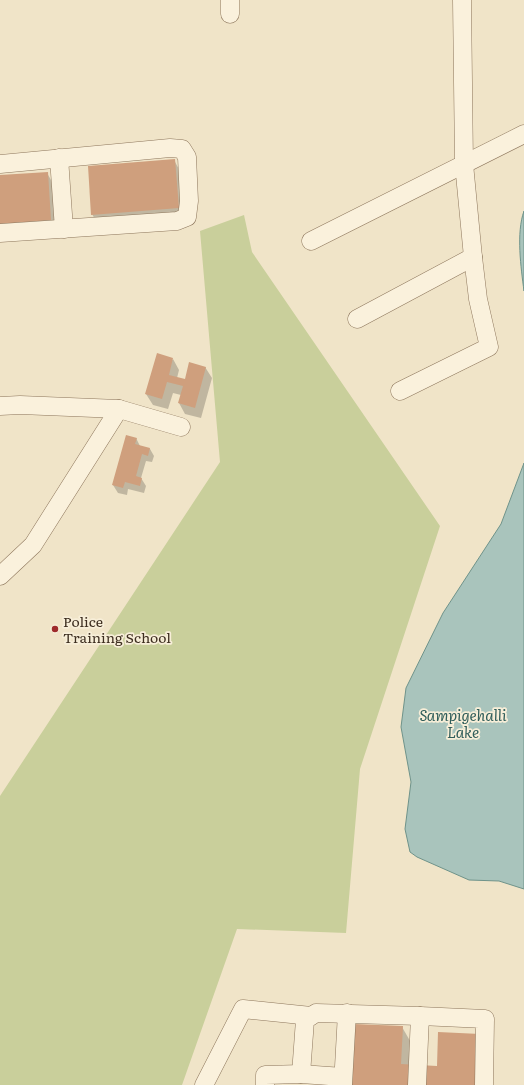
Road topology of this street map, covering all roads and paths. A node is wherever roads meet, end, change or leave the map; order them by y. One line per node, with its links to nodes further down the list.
1 (462, 0): 5 (street)
2 (524, 134): 5 (street)
3 (60, 158): 4 (street); 6 (street); 6 (street)
4 (0, 164)
5 (464, 164): 8 (street); 9 (street)
6 (64, 229): 7 (street)
7 (0, 233)
8 (311, 241)
9 (473, 256): 10 (street); 11 (street)
10 (357, 319)
11 (400, 391)
12 (0, 406): 13 (street)
13 (118, 409): 14 (street); 15 (street)
14 (181, 427)
15 (0, 576)
16 (347, 1014): 17 (street); 18 (street); 20 (street)
17 (311, 1016): 19 (street); 21 (street)
18 (420, 1016): 23 (street); 24 (street)
19 (301, 1074): 20 (street); 22 (street)
20 (343, 1081)
21 (204, 1085)
22 (265, 1085)
23 (417, 1085)
24 (484, 1085)

